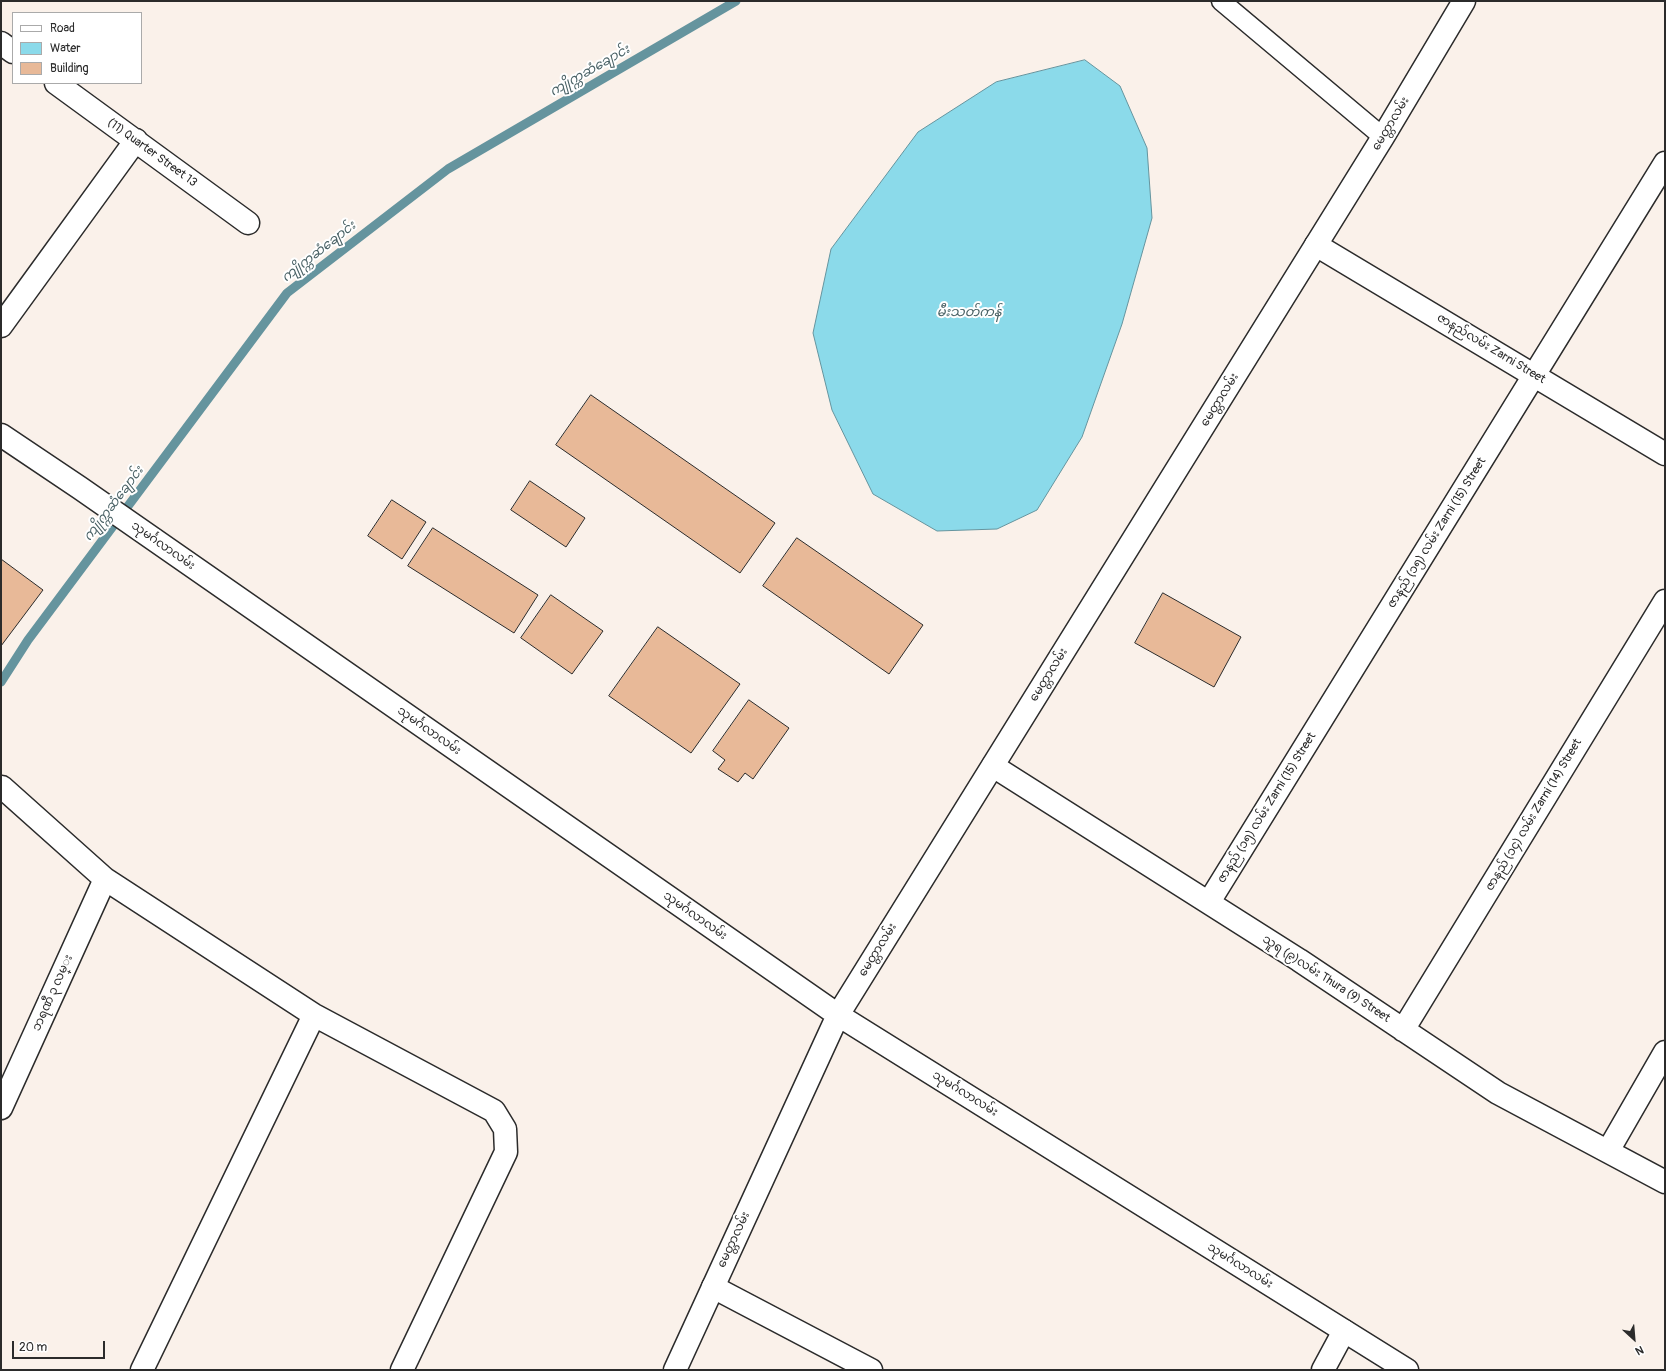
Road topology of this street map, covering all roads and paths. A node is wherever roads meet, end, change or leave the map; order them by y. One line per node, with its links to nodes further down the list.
1 (1221, 1): 6 (lane)
2 (1464, 1): 6 (street, မေတ္တာလမ်း)
3 (1, 43): 4 (street)
4 (12, 51)
5 (57, 84): 7 (street, (11) Quarter Street 13)
6 (1384, 137): 10 (street, မေတ္တာလမ်း)
7 (136, 140): 9 (street, (11) Quarter Street 13); 11 (street)
8 (1665, 163): 12 (street, ဇာနည် (၁၅) လမ်း Zarni (15) Street)
9 (248, 222)
10 (1316, 245): 12 (street, ဇာနည်လမ်း Zarni Street); 16 (street, မေတ္တာလမ်း)
11 (1, 326)
12 (1534, 376): 14 (street, ဇာနည်လမ်း Zarni Street); 19 (street, ဇာနည် (၁၅) လမ်း Zarni (15) Street)
13 (1, 435): 21 (street, သုမင်္ဂလာလမ်း)
14 (1665, 454)
15 (1665, 601): 22 (street, ဇာနည် (၁၄) လမ်း Zarni (14) Street)
16 (993, 766): 19 (street, သူရ (၉)လမ်း Thura (9) Street); 21 (street, မေတ္တာလမ်း)
17 (2, 787): 18 (street)
18 (104, 879): 20 (street); 24 (street, ဘရဏီ ၃ လမ္း)
19 (1209, 902): 22 (street, သူရ (၉)လမ်း Thura (9) Street)
20 (314, 1015): 29 (street); 30 (street)
21 (838, 1015): 27 (street, မေတ္တာလမ်း); 28 (street, သုမင်္ဂလာလမ်း)
22 (1403, 1030): 25 (street, သူရ (၉)လမ်း Thura (9) Street)
23 (1665, 1052): 25 (street)
24 (1, 1108)
25 (1608, 1151): 26 (street, သူရ (၉)လမ်း Thura (9) Street)
26 (1665, 1182)
27 (713, 1287): 31 (street, မေတ္တာလမ်း); 32 (street)
28 (1344, 1331): 33 (street); 34 (street, သုမင်္ဂလာလမ်း)
29 (142, 1370)
30 (402, 1370)
31 (675, 1370)
32 (871, 1370)
33 (1323, 1370)
34 (1407, 1370)

